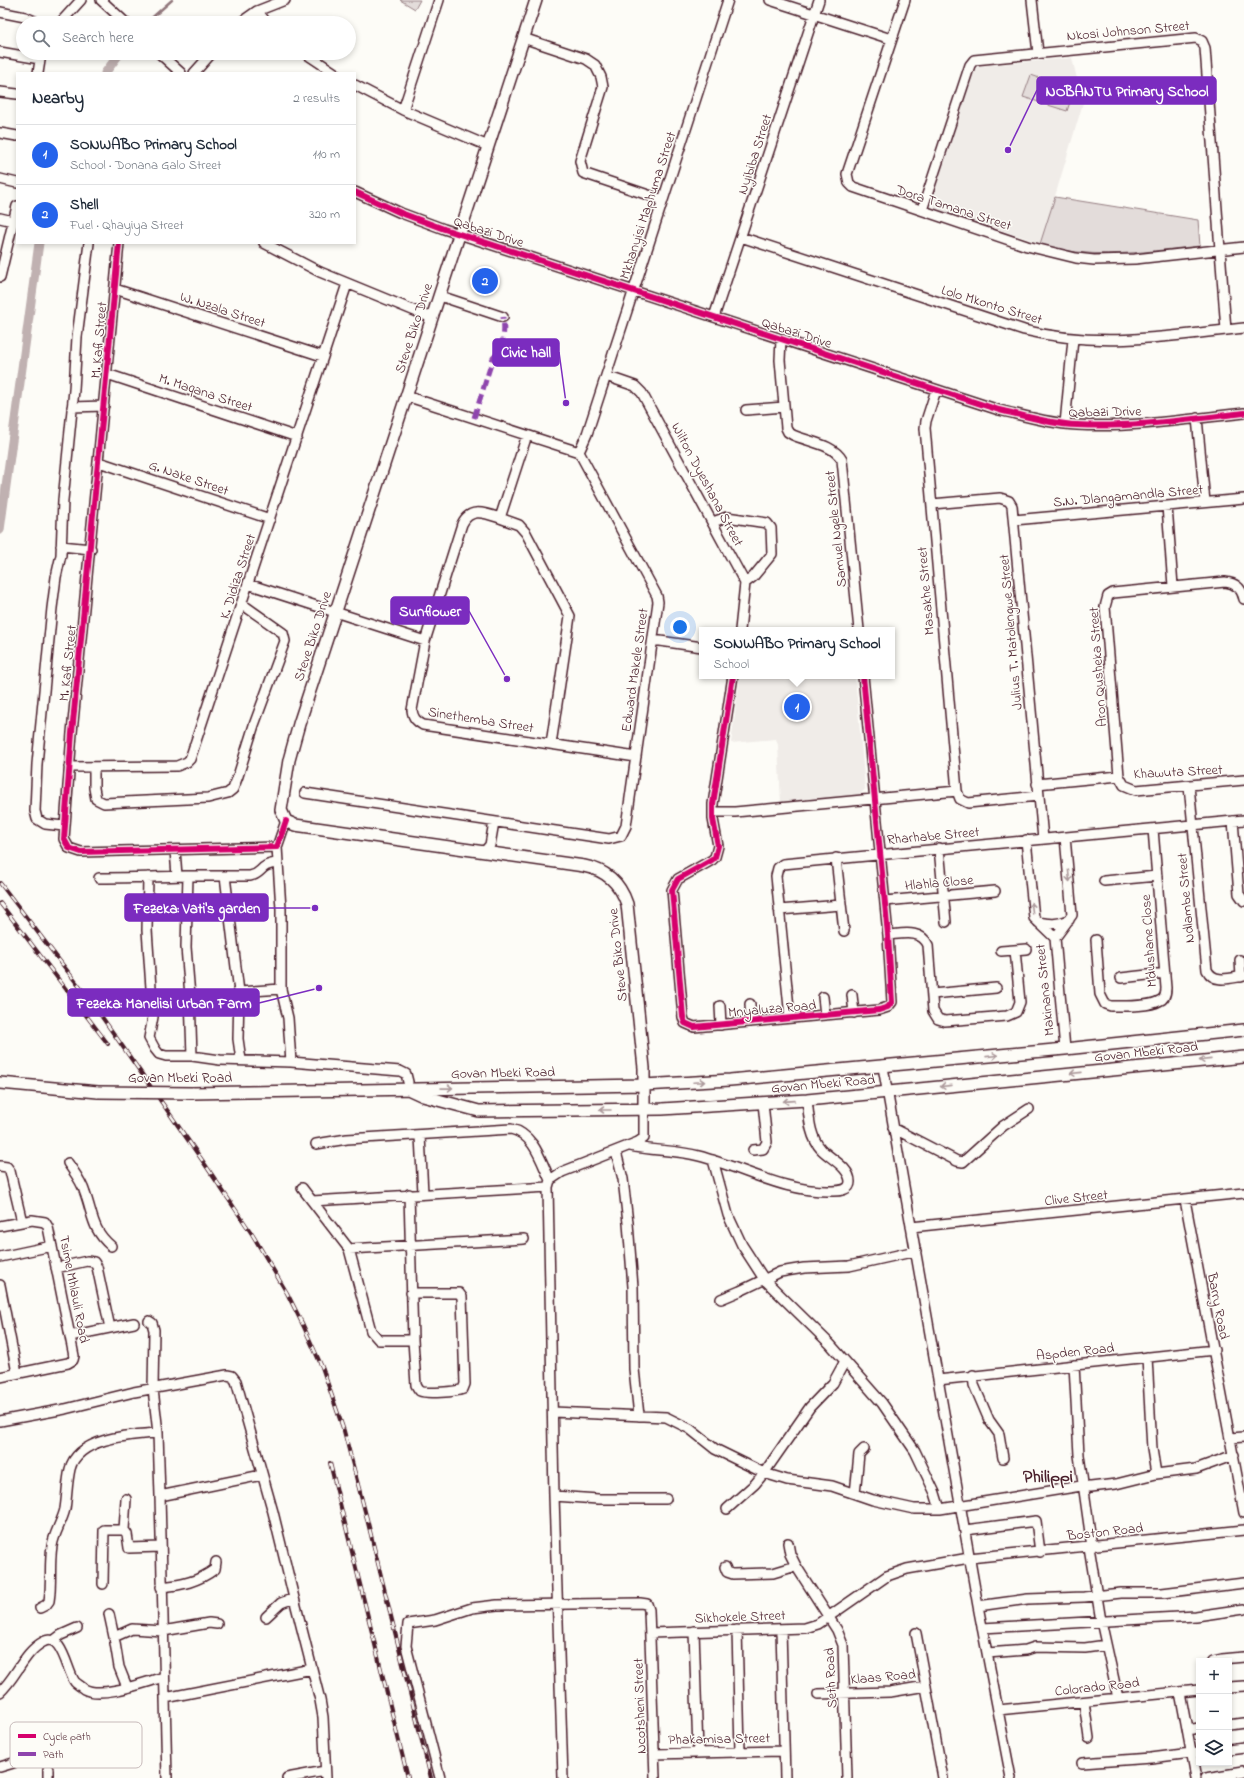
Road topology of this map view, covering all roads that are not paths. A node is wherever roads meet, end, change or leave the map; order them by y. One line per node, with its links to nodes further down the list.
1 (81, 0): 15 (street)
2 (101, 0): 16 (street)
3 (285, 0): 12 (street)
4 (439, 0): 35 (street)
5 (536, 0): 19 (main road, Steve Biko Drive)
6 (728, 0): 42 (street, Mkhanyisi Maphuma Street)
7 (770, 0): 13 (street)
8 (819, 0): 13 (street, Nyibiba Street)
9 (905, 0): 20 (street, Dora Tamana Street)
10 (1032, 0): 22 (street)
11 (0, 12): 14 (street)
12 (257, 12): 17 (street); 18 (street)
13 (815, 15): 20 (street); 48 (street, Nyibiba Street)
14 (20, 16)
15 (66, 16)
16 (118, 16)
17 (251, 16)
18 (260, 16)
19 (523, 38): 38 (main road, Steve Biko Drive); 42 (street)
20 (891, 39): 44 (street, Dora Tamana Street)
21 (0, 52): 23 (street)
22 (1038, 53): 44 (street, Nkosi Johnson Street); 53 (street, Nkosi Johnson Street)
23 (16, 54)
24 (40, 60): 28 (street)
25 (167, 60): 29 (street)
26 (206, 60): 30 (street)
27 (316, 60): 31 (street)
28 (38, 72)
29 (180, 72)
30 (195, 72)
31 (334, 72)
32 (356, 86): 35 (street)
33 (0, 92): 34 (street)
34 (16, 94)
35 (403, 110): 38 (street)
36 (0, 133): 37 (street)
37 (16, 136)
38 (488, 146): 47 (main road, Steve Biko Drive)
39 (0, 179): 40 (street)
40 (16, 183)
41 (356, 192): 47 (street, Qabazi Drive)
42 (663, 200): 58 (street, Mkhanyisi Maphuma Street)
43 (16, 210): 46 (street)
44 (922, 210): 53 (street, Dora Tamana Street)
45 (0, 218): 46 (street)
46 (13, 220): 54 (street)
47 (460, 234): 58 (street, Qabazi Drive); 59 (main road, Steve Biko Drive)
48 (741, 238): 61 (street, Nyibiba Street); 66 (street, Lolo Mkonto Street)
49 (88, 244): 73 (street)
50 (119, 244): 57 (street, M. Kafi Street)
51 (266, 244): 56 (street)
52 (1244, 247): 53 (street, Dora Tamana Street)
53 (1220, 250): 64 (street, Nkosi Johnson Street)
54 (2, 260): 55 (street)
55 (0, 277)
56 (347, 284): 62 (street); 67 (street, K. Didiza Street)
57 (115, 289): 67 (street, W. Nzala Street); 68 (street, M. Kafi Street)
58 (634, 291): 61 (street, Qabazi Drive); 69 (street, Mkhanyisi Maphuma Street)
59 (440, 296): 60 (street); 62 (main road, Steve Biko Drive)
60 (503, 317)
61 (714, 317): 65 (street, Qabazi Drive)
62 (432, 318): 71 (main road, Steve Biko Drive)
63 (1244, 328): 64 (street, Lolo Mkonto Street)
64 (1226, 330): 66 (street, Lolo Mkonto Street)
65 (781, 339): 70 (street, Qabazi Drive); 74 (street, Samuel Ngele Street)
66 (1073, 339): 78 (street)
67 (322, 356): 80 (street, K. Didiza Street)
68 (107, 374): 72 (street, M. Kafi Street); 80 (street, M. Maqana Street)
69 (606, 376): 81 (street, Mkhanyisi Maphuma Street); 90 (street, Wilton Dyeshana Street)
70 (936, 390): 78 (street, Qabazi Drive); 85 (street, Masakhe Street)
71 (406, 396): 79 (street); 98 (main road, Steve Biko Drive)
72 (104, 406): 73 (street); 82 (street, M. Kafi Street)
73 (72, 407): 91 (street)
74 (784, 407): 75 (street); 100 (street, Samuel Ngele Street)
75 (746, 410)
76 (1244, 413): 77 (street, Qabazi Drive)
77 (1197, 418): 78 (street, Qabazi Drive); 84 (street)
78 (1065, 424)
79 (527, 435): 81 (street); 87 (street)
80 (297, 437): 88 (street, K. Didiza Street)
81 (579, 452): 101 (street, Edward Makele Street)
82 (99, 462): 88 (street, G. Nake Street); 92 (street, M. Kafi Street)
83 (1244, 499): 84 (street, S.N. Dlangamandla Street)
84 (1205, 502): 86 (street, S.N. Dlangamandla Street)
85 (932, 504): 89 (street, Julius T. Matolengwe Street); 114 (street, Masakhe Street)
86 (1167, 506): 89 (street, S.N. Dlangamandla Street); 95 (street)
87 (500, 518): 102 (street, Sinethemba Street); 106 (street, Sinethemba Street)
88 (270, 519): 94 (street, K. Didiza Street)
89 (1014, 520): 112 (street, Julius T. Matolengwe Street)
90 (713, 522): 93 (street, Wilton Dyeshana Street); 93 (street)
91 (61, 546): 92 (street); 124 (street)
92 (91, 549): 108 (street, M. Kafi Street)
93 (745, 583): 99 (street)
94 (248, 584): 97 (street, K. Didiza Street); 98 (street)
95 (1172, 586): 96 (street, Aron Qusheka Street); 110 (street, Aron Qusheka Street)
96 (1244, 599)
97 (242, 604): 109 (street, K. Didiza Street); 109 (street)
98 (336, 613): 102 (street); 120 (main road, Steve Biko Drive)
99 (740, 627)
100 (859, 627)
101 (653, 640): 103 (street); 107 (street, Edward Makele Street)
102 (425, 641): 106 (street, Sinethemba Street)
103 (699, 647)
104 (732, 679): 118 (street)
105 (863, 679): 117 (street)
106 (551, 744): 107 (street, Sinethemba Street)
107 (636, 757): 122 (street, Edward Makele Street)
108 (70, 767): 109 (street, K. Didiza Street); 124 (street, M. Kafi Street)
109 (94, 767)
110 (1119, 776): 112 (street); 113 (street, Khawuta Street)
111 (1244, 780): 113 (street, Khawuta Street)
112 (1037, 784): 116 (street, Julius T. Matolengwe Street)
113 (1189, 786): 123 (street, Ndlambe Street)
114 (957, 791): 116 (street); 117 (street)
115 (304, 793): 122 (street)
116 (1038, 796): 127 (street, Julius T. Matolengwe Street)
117 (876, 800): 118 (street); 133 (street, Mnyaluza Road)
118 (713, 812): 175 (street, Mnyaluza Road)
119 (1244, 820): 121 (street, Rharhabe Street)
120 (286, 821): 129 (street); 132 (main road, Steve Biko Drive)
121 (1233, 821): 123 (street, Rharhabe Street); 146 (street)
122 (494, 822): 132 (street)
123 (1193, 825): 125 (street, Rharhabe Street); 161 (street, Ndlambe Street)
124 (64, 826): 131 (street, M. Kafi Street)
125 (1152, 829): 126 (street, Rharhabe Street); 139 (street, Mdushane Close)
126 (1065, 837): 127 (street, Rharhabe Street); 149 (street, one-way to 149)
127 (1044, 839): 128 (street, Rharhabe Street)
128 (1026, 840): 130 (street, Rharhabe Street); 151 (street, Makinana Street, one-way to 128)
129 (277, 847): 131 (street, M. Kafi Street); 135 (street)
130 (939, 848): 133 (street, Rharhabe Street); 144 (street)
131 (175, 850): 136 (street)
132 (490, 850): 185 (main road, Steve Biko Drive)
133 (881, 854): 134 (street, Rharhabe Street); 145 (street, Mnyaluza Road)
134 (836, 858): 147 (street); 148 (street, Rharhabe Street)
135 (278, 863): 138 (street); 164 (street)
136 (177, 876): 137 (street); 141 (street)
137 (188, 876): 138 (street); 178 (street)
138 (225, 876): 165 (street)
139 (1157, 876): 142 (street); 160 (street, Mdushane Close)
140 (99, 878): 141 (street)
141 (148, 878): 178 (street)
142 (1104, 880)
143 (995, 891): 144 (street, Hlahla Close)
144 (943, 896): 145 (street, Hlahla Close); 150 (street)
145 (885, 901): 153 (street, Mnyaluza Road)
146 (1244, 901)
147 (841, 905): 148 (street); 152 (street)
148 (779, 910): 173 (street, Rharhabe Street)
149 (1070, 919): 151 (street); 154 (street)
150 (946, 922)
151 (1038, 922): 154 (street, Makinana Street)
152 (844, 931)
153 (888, 935): 166 (street); 171 (street, Mnyaluza Road)
154 (1054, 938): 177 (street, Makinana Street)
155 (1096, 940): 160 (street, Mdushane Close)
156 (1026, 949): 157 (street)
157 (1015, 950): 158 (street); 166 (street)
158 (1001, 951)
159 (1240, 960): 161 (street, Ndlambe Street)
160 (1165, 973): 162 (street)
161 (1242, 977)
162 (1121, 978)
163 (996, 988): 166 (street)
164 (281, 989): 165 (street); 181 (street)
165 (240, 992): 180 (street)
166 (932, 994)
167 (852, 995): 171 (street)
168 (823, 998): 172 (street, Mnyaluza Road)
169 (750, 1004): 174 (street, Mnyaluza Road)
170 (720, 1006): 175 (street, Mnyaluza Road)
171 (854, 1013): 172 (street, Mnyaluza Road)
172 (825, 1015): 173 (street, Mnyaluza Road)
173 (790, 1018): 174 (street, Mnyaluza Road)
174 (751, 1022): 175 (street, Mnyaluza Road)
175 (721, 1024)
176 (1244, 1030): 177 (main road, Govan Mbeki Road)
177 (1065, 1049): 182 (main road, Govan Mbeki Road, one-way to 177)
178 (192, 1056): 180 (street)
179 (1244, 1057): 186 (main road, Govan Mbeki Road, one-way to 186)
180 (240, 1060): 181 (street)
181 (291, 1062): 184 (street)
182 (883, 1067): 185 (main road, Govan Mbeki Road, one-way to 182); 186 (street)
183 (0, 1083): 184 (main road, Govan Mbeki Road, bridge)
184 (408, 1085): 185 (main road, Govan Mbeki Road, one-way to 185); 189 (main road, Govan Mbeki Road, one-way to 184)
185 (644, 1085): 189 (main road, Steve Biko Drive)
186 (887, 1092): 187 (main road, Govan Mbeki Road); 191 (street)
187 (807, 1100): 188 (main road, Govan Mbeki Road, one-way to 188); 197 (street)
188 (763, 1103): 189 (main road, Govan Mbeki Road); 195 (street)
189 (644, 1109): 194 (street)
190 (1029, 1109): 191 (street)
191 (893, 1128): 209 (street)
192 (420, 1136): 193 (street); 200 (street); 204 (street)
193 (316, 1144)
194 (630, 1146): 196 (street); 197 (street)
195 (753, 1150)
196 (616, 1152): 200 (street); 238 (street)
197 (713, 1160): 218 (street)
198 (68, 1163): 213 (street)
199 (0, 1166): 207 (street)
200 (549, 1183): 204 (street); 237 (street)
201 (302, 1188): 206 (street)
202 (1244, 1193): 205 (street, Clive Street)
203 (409, 1194): 204 (street); 206 (street); 211 (street)
204 (423, 1194)
205 (1185, 1200): 209 (street, Clive Street); 228 (street, Barry Road)
206 (312, 1201): 214 (street)
207 (22, 1222): 208 (street); 212 (street, Tsime Mhlauli Road)
208 (0, 1226)
209 (912, 1226): 215 (street)
210 (524, 1239): 211 (street)
211 (410, 1245): 214 (street); 220 (street)
212 (52, 1246): 216 (street); 217 (street, Tsime Mhlauli Road)
213 (111, 1246)
214 (349, 1249): 227 (street)
215 (916, 1250): 218 (street); 235 (street)
216 (0, 1257)
217 (56, 1268): 225 (street); 226 (street, Tsime Mhlauli Road)
218 (764, 1278): 221 (street); 230 (street)
219 (0, 1285): 222 (street)
220 (411, 1293): 227 (street); 227 (street)
221 (721, 1299)
222 (3, 1320): 232 (street)
223 (149, 1321): 236 (street)
224 (134, 1323): 225 (street)
225 (110, 1328): 226 (street)
226 (70, 1336): 232 (street, Tsime Mhlauli Road)
227 (413, 1340)
228 (1214, 1350): 229 (street, Aspden Road); 242 (street, Barry Road)
229 (1147, 1357): 231 (street, Aspden Road); 247 (street)
230 (845, 1361): 246 (street); 257 (street)
231 (1074, 1365): 233 (street, Aspden Road); 249 (street)
232 (17, 1373): 234 (street, Tsime Mhlauli Road)
233 (973, 1375): 235 (street, Aspden Road); 245 (street)
234 (0, 1377)
235 (938, 1380): 255 (street)
236 (154, 1389): 239 (street); 240 (street); 248 (street)
237 (553, 1412): 238 (street); 252 (street)
238 (640, 1416): 246 (street)
239 (0, 1421)
240 (158, 1433): 251 (street); 277 (street)
241 (1244, 1437): 242 (street)
242 (1230, 1438): 244 (street, Barry Road)
243 (864, 1450): 250 (street)
244 (1234, 1455): 247 (street); 258 (street, Barry Road)
245 (1002, 1458)
246 (764, 1473): 250 (street); 256 (street)
247 (1156, 1474): 249 (street)
248 (262, 1475): 251 (street); 274 (street)
249 (1085, 1486): 255 (street); 264 (street)
250 (855, 1494): 257 (street)
251 (160, 1496): 263 (street)
252 (554, 1496): 254 (street); 275 (street)
253 (126, 1499): 259 (street)
254 (666, 1499)
255 (960, 1504): 257 (street); 260 (street)
256 (727, 1509)
257 (940, 1509)
258 (1244, 1513)
259 (124, 1530): 263 (street); 271 (street)
260 (965, 1530): 265 (street); 266 (street)
261 (1244, 1530): 264 (street, Boston Road)
262 (788, 1543): 268 (street, Seth Road)
263 (160, 1547): 272 (street)
264 (1090, 1547): 265 (street, Boston Road); 273 (street)
265 (1040, 1552): 266 (street, Boston Road)
266 (969, 1558): 276 (street); 280 (street, Sikhokele Street)
267 (216, 1562): 272 (street)
268 (796, 1566): 269 (street); 280 (street, Seth Road)
269 (725, 1567)
270 (1244, 1583): 273 (street)
271 (103, 1584)
272 (161, 1587): 288 (street)
273 (1097, 1596): 276 (street); 282 (street)
274 (294, 1598): 281 (street); 298 (street)
275 (558, 1604): 290 (street, Ncotsheni Street); 333 (street); 334 (street)
276 (978, 1606): 285 (street)
277 (40, 1608)
278 (1244, 1609): 282 (street)
279 (109, 1614): 292 (street)
280 (828, 1616): 286 (street, Sikhokele Street); 307 (street, Seth Road)
281 (266, 1617)
282 (1101, 1621): 285 (street); 294 (street)
283 (217, 1624): 288 (street)
284 (78, 1628): 293 (street)
285 (982, 1628): 295 (street)
286 (781, 1629): 287 (street, Sikhokele Street); 321 (street)
287 (737, 1630): 289 (street, Sikhokele Street); 320 (street)
288 (163, 1632): 292 (street); 299 (street)
289 (694, 1632): 290 (street, Sikhokele Street); 322 (street)
290 (650, 1633): 324 (street, Ncotsheni Street)
291 (916, 1633): 300 (street)
292 (114, 1637): 302 (street)
293 (53, 1641): 302 (street); 305 (street)
294 (1106, 1645): 295 (street); 310 (street)
295 (987, 1653): 312 (street)
296 (1244, 1657): 297 (street)
297 (1222, 1658)
298 (312, 1669): 309 (street); 330 (street)
299 (164, 1677): 302 (street); 309 (street)
300 (926, 1686): 307 (street, Klaas Road); 338 (street)
301 (1244, 1686): 303 (street)
302 (127, 1687)
303 (1232, 1687)
304 (1196, 1690): 306 (street, Colorado Road)
305 (0, 1692)
306 (1180, 1692): 310 (street, Colorado Road); 316 (street)
307 (845, 1693): 308 (street, Klaas Road); 337 (street, Seth Road)
308 (818, 1694)
309 (165, 1698): 331 (street)
310 (1118, 1698): 311 (street, Colorado Road)
311 (1084, 1702): 312 (street, Colorado Road); 317 (street)
312 (998, 1710): 339 (street)
313 (1244, 1724): 314 (street)
314 (1232, 1725)
315 (1196, 1729): 316 (street)
316 (1188, 1730): 323 (street)
317 (1088, 1738)
318 (1244, 1747): 319 (street)
319 (1232, 1749)
320 (740, 1751): 321 (street, Phakamisa Street); 322 (street, Phakamisa Street)
321 (784, 1751): 336 (street)
322 (698, 1752): 324 (street, Phakamisa Street)
323 (1196, 1752): 325 (street)
324 (654, 1754): 335 (street, Ncotsheni Street)
325 (1082, 1763)
326 (10, 1764): 328 (street)
327 (1196, 1766): 340 (street)
328 (0, 1767)
329 (1244, 1772): 341 (street)
330 (325, 1774): 332 (street)
331 (167, 1778)
332 (287, 1778)
333 (440, 1778)
334 (563, 1778)
335 (655, 1778)
336 (785, 1778)
337 (847, 1778)
338 (944, 1778)
339 (1011, 1778)
340 (1196, 1778)
341 (1206, 1778)

